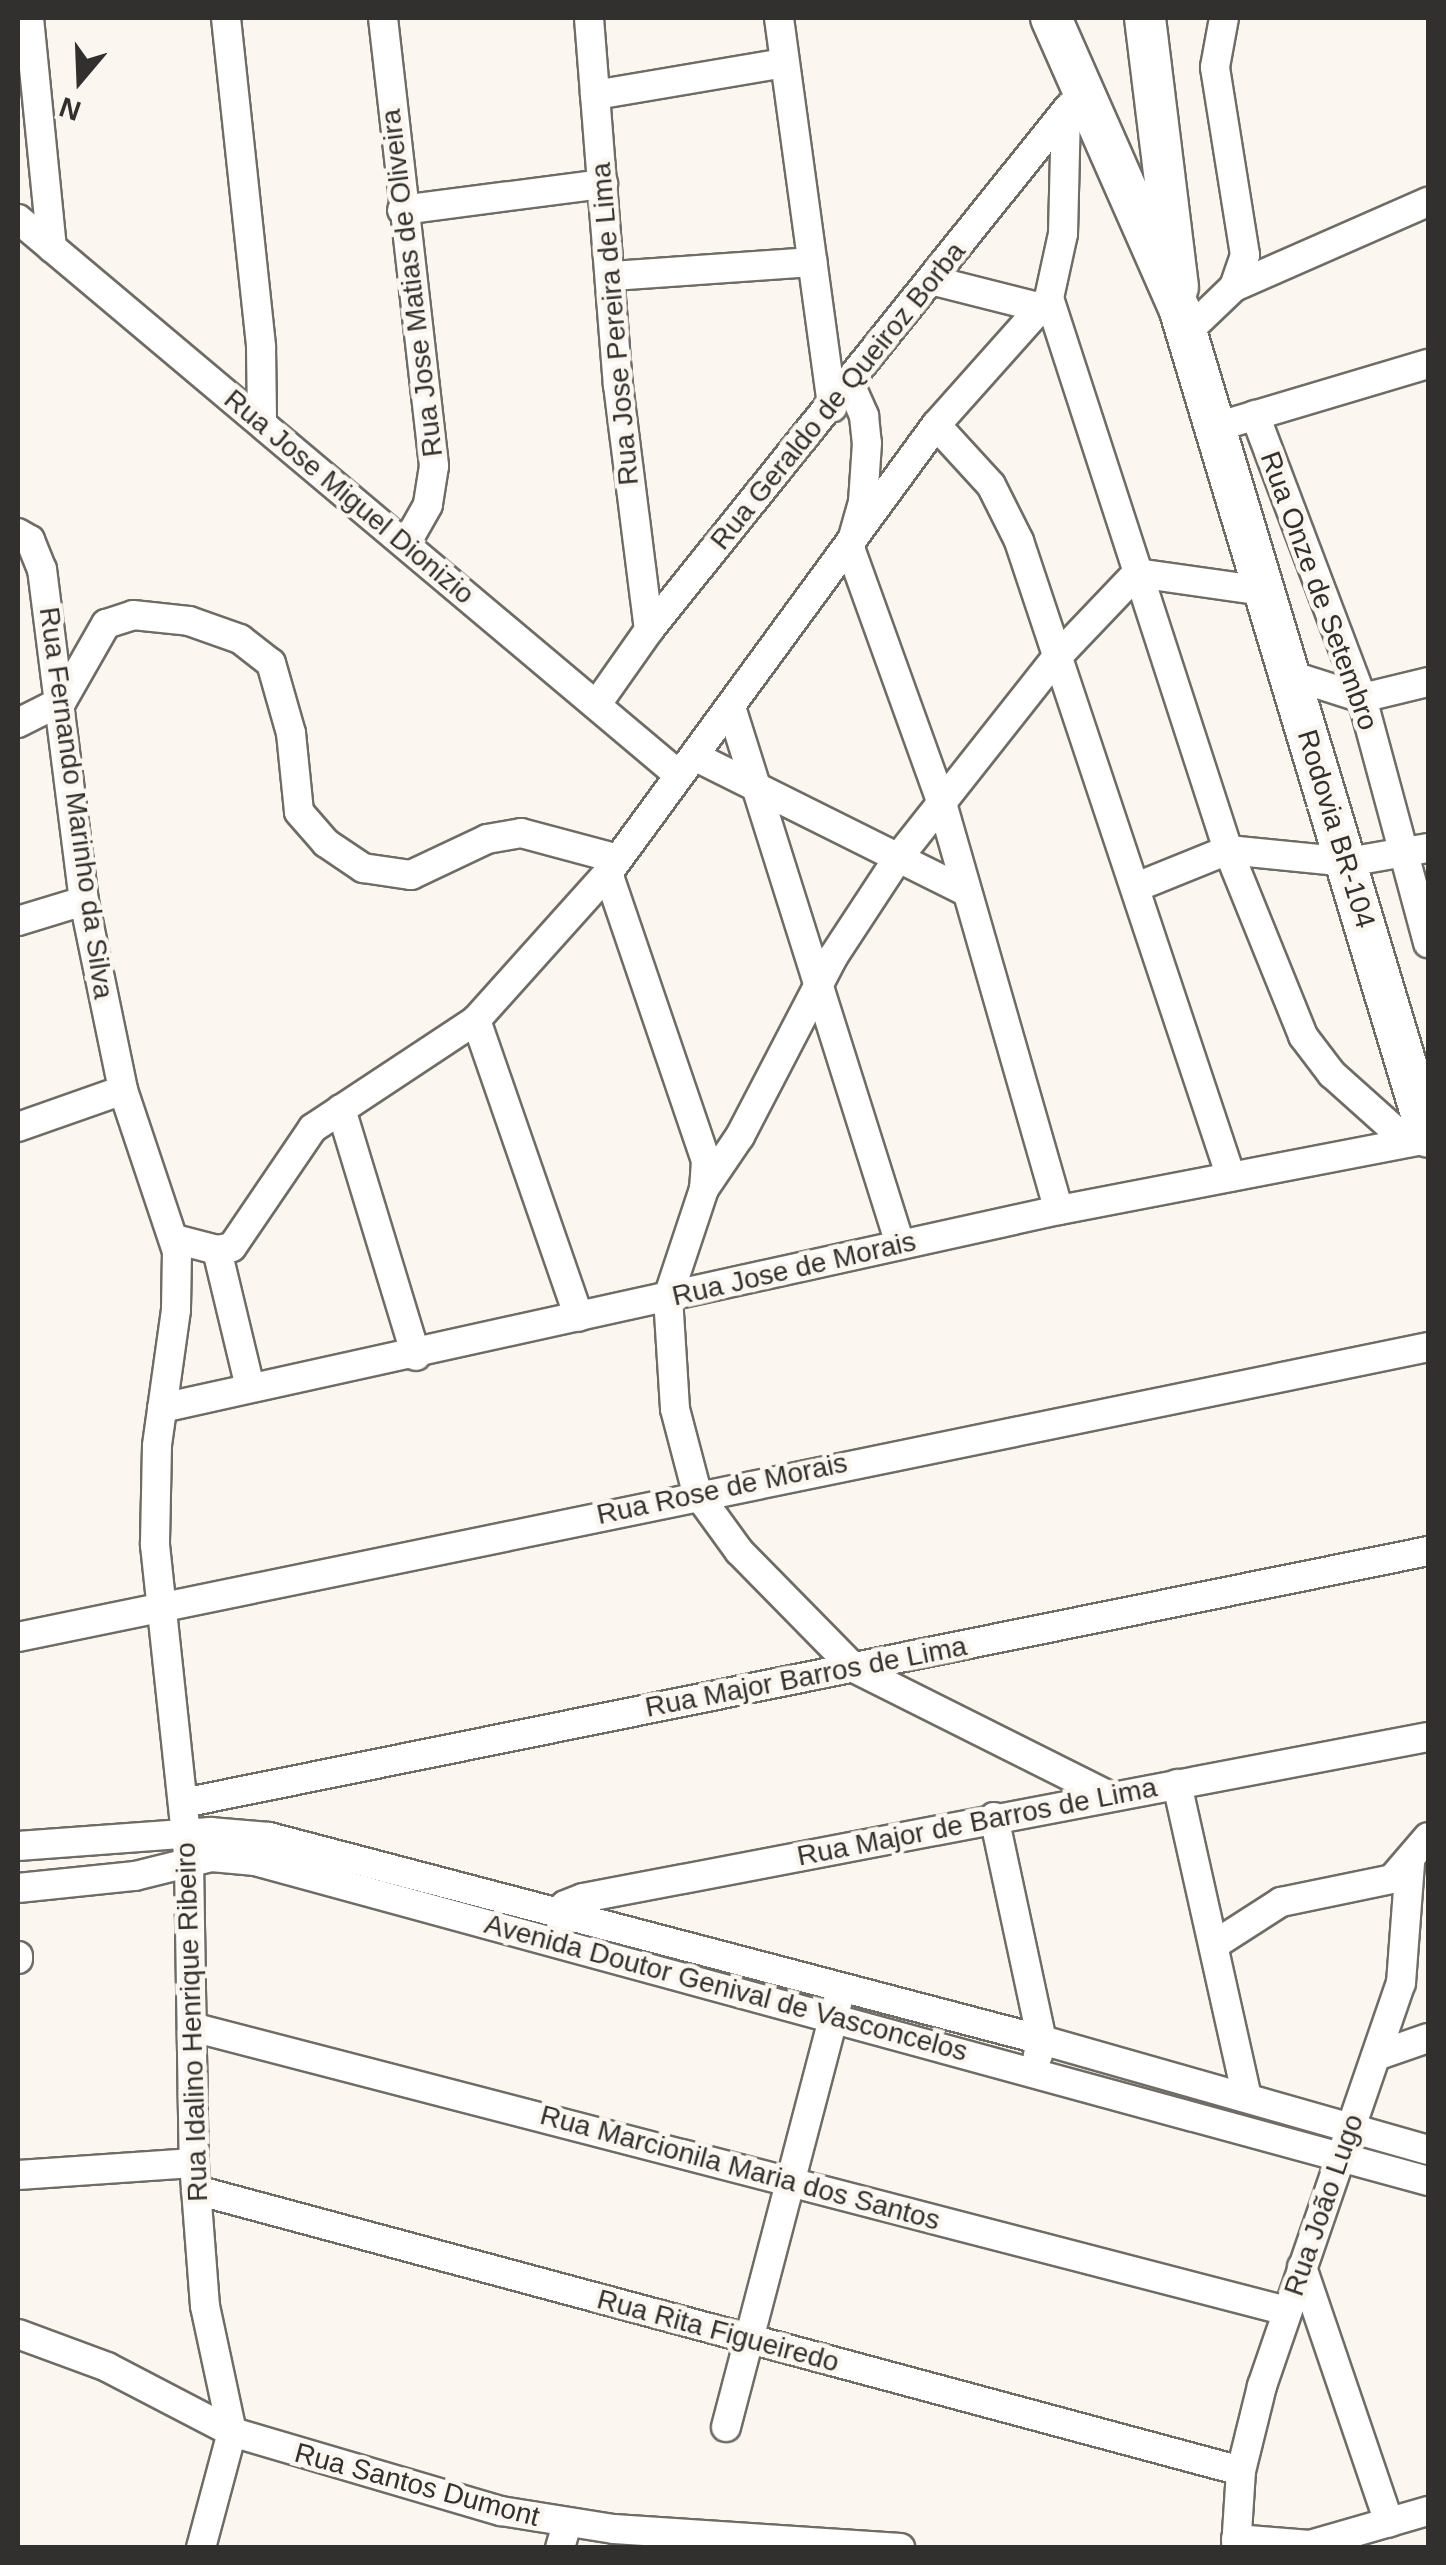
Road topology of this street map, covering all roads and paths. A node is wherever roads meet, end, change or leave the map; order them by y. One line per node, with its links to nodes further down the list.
1 (29, 18): 16 (street)
2 (226, 18): 27 (street)
3 (383, 18): 14 (street, Rua Jose Matias de Oliveira)
4 (589, 18): 10 (street, Rua Jose Pereira de Lima)
5 (779, 18): 9 (street)
6 (1051, 18): 11 (highway)
7 (1145, 18): 22 (highway)
8 (1224, 18): 20 (street)
9 (784, 63): 10 (street); 17 (street)
10 (595, 95): 12 (street, Rua Jose Pereira de Lima)
11 (1074, 101): 19 (street, Rua Geraldo de Queiroz Borba); 21 (street); 22 (highway)
12 (603, 184): 14 (street); 18 (street, Rua Jose Pereira de Lima)
13 (1428, 202): 20 (street)
14 (402, 210): 31 (street, Rua Jose Matias de Oliveira)
15 (18, 218): 16 (street, Rua Jose Miguel Dionizio)
16 (52, 248): 27 (street, Rua Jose Miguel Dionizio)
17 (812, 262): 18 (street); 25 (street)
18 (612, 276): 35 (street, Rua Jose Pereira de Lima)
19 (932, 280): 21 (street); 24 (street, Rua Geraldo de Queiroz Borba)
20 (1234, 287): 22 (street)
21 (1045, 303): 28 (street); 33 (street)
22 (1182, 323): 29 (highway, Rodovia BR-104)
23 (1428, 364): 26 (street)
24 (850, 384): 25 (street, Rua Geraldo de Queiroz Borba); 32 (street)
25 (832, 406): 35 (street, Rua Geraldo de Queiroz Borba)
26 (1256, 414): 29 (street); 39 (street, Rua Onze de Setembro)
27 (262, 423): 31 (street, Rua Jose Miguel Dionizio)
28 (936, 424): 32 (street); 36 (street)
29 (1213, 428): 34 (highway, Rodovia BR-104)
30 (18, 532): 41 (street, Rua Fernando Marinho da Silva)
31 (406, 542): 40 (street, Rua Jose Miguel Dionizio)
32 (850, 548): 42 (street); 46 (street)
33 (1137, 573): 34 (street); 36 (street); 47 (street)
34 (1263, 590): 37 (highway, Rodovia BR-104)
35 (649, 630): 40 (street, Rua Geraldo de Queiroz Borba)
36 (1058, 656): 46 (street); 52 (street)
37 (1290, 675): 39 (street); 50 (highway, Rodovia BR-104)
38 (1428, 682): 39 (street)
39 (1362, 698): 48 (street, Rua Onze de Setembro)
40 (597, 704): 44 (street, Rua Jose Miguel Dionizio)
41 (58, 705): 43 (street); 51 (street); 54 (street, Rua Fernando Marinho da Silva)
42 (730, 707): 44 (street); 45 (street)
43 (18, 723)
44 (687, 765): 45 (street, Rua Jose Miguel Dionizio); 51 (street)
45 (756, 790): 49 (street, Rua Jose Miguel Dionizio); 57 (street)
46 (942, 803): 49 (street); 53 (street)
47 (1228, 850): 50 (street); 52 (street); 62 (street)
48 (1416, 852): 50 (street); 56 (street, Rua Onze de Setembro)
49 (898, 858): 53 (street, Rua Jose Miguel Dionizio); 57 (street)
50 (1348, 862): 62 (highway, Rodovia BR-104)
51 (613, 866): 58 (street); 64 (street)
52 (1139, 886): 63 (street)
53 (967, 892): 65 (street)
54 (84, 900): 55 (street); 59 (street, Rua Fernando Marinho da Silva)
55 (18, 920)
56 (1428, 942)
57 (819, 982): 64 (street); 67 (street)
58 (476, 1020): 60 (street); 70 (street)
59 (123, 1090): 61 (street); 66 (street, Rua Fernando Marinho da Silva)
60 (341, 1109): 68 (street); 72 (street)
61 (18, 1127)
62 (1422, 1139): 63 (street, Rua Jose de Morais)
63 (1231, 1176): 65 (street, Rua Jose de Morais)
64 (704, 1189): 69 (street)
65 (1059, 1210): 67 (street, Rua Jose de Morais)
66 (175, 1238): 68 (street); 74 (street, Rua Fernando Marinho da Silva)
67 (900, 1244): 69 (street, Rua Jose de Morais)
68 (217, 1250): 73 (street)
69 (668, 1297): 70 (street, Rua Jose de Morais); 75 (street)
70 (579, 1317): 72 (street, Rua Jose de Morais)
71 (1428, 1348): 75 (street, Rua Rose de Morais)
72 (416, 1356): 73 (street, Rua Jose de Morais)
73 (250, 1387): 74 (street, Rua Jose de Morais)
74 (162, 1408): 77 (street, Rua Fernando Marinho da Silva)
75 (697, 1494): 77 (street, Rua Rose de Morais); 79 (street)
76 (1428, 1551): 79 (street, Rua Major Barros de Lima)
77 (159, 1611): 78 (street, Rua Rose de Morais); 83 (street, Rua Idalino Henrique Ribeiro)
78 (18, 1637)
79 (854, 1668): 82 (street); 83 (street, Rua Major Barros de Lima)
80 (1428, 1737): 81 (street, Rua Major de Barros de Lima)
81 (1177, 1784): 82 (street, Rua Major de Barros de Lima); 92 (street)
82 (1108, 1796): 84 (street, Rua Major de Barros de Lima)
83 (183, 1803): 87 (street, Rua Idalino Henrique Ribeiro)
84 (994, 1817): 90 (street, Rua Major de Barros de Lima); 96 (street)
85 (1428, 1837): 88 (street)
86 (18, 1846): 87 (street, Avenida Doutor Genival de Vasconcelos)
87 (187, 1848): 89 (street, Avenida Doutor Genival de Vasconcelos); 90 (street, Avenida Doutor Genival de Vasconcelos); 91 (street, Avenida Doutor Genival de Vasconcelos); 94 (street, Rua Idalino Henrique Ribeiro)
88 (1410, 1863): 92 (street); 97 (street, Rua João Lugo)
89 (18, 1888)
90 (560, 1910): 91 (street); 93 (street, Avenida Doutor Genival de Vasconcelos)
91 (553, 1942): 93 (street, Avenida Doutor Genival de Vasconcelos)
92 (1214, 1945): 99 (street)
93 (838, 2002): 96 (street, Avenida Doutor Genival de Vasconcelos); 98 (street, Avenida Doutor Genival de Vasconcelos); 105 (street)
94 (192, 2027): 104 (street, Rua Idalino Henrique Ribeiro); 105 (street, Rua Marcionila Maria dos Santos)
95 (1428, 2038): 97 (street)
96 (1042, 2040): 98 (street); 99 (street, Avenida Doutor Genival de Vasconcelos)
97 (1376, 2056): 100 (street, Rua João Lugo)
98 (1035, 2071): 102 (street, Avenida Doutor Genival de Vasconcelos)
99 (1247, 2097): 100 (street, Avenida Doutor Genival de Vasconcelos)
100 (1351, 2127): 101 (street, Avenida Doutor Genival de Vasconcelos); 102 (street, Rua João Lugo)
101 (1428, 2150)
102 (1341, 2155): 106 (street, Avenida Doutor Genival de Vasconcelos); 107 (street, Rua João Lugo)
103 (18, 2175): 104 (street, Rua Rita Figueiredo)
104 (195, 2176): 110 (street, Rua Rita Figueiredo); 112 (street, Rua Idalino Henrique Ribeiro)
105 (792, 2180): 108 (street, Rua Marcionila Maria dos Santos); 110 (street)
106 (1428, 2180)
107 (1302, 2267): 108 (street, Rua João Lugo); 115 (street)
108 (1287, 2311): 113 (street, Rua João Lugo)
109 (18, 2334): 112 (street, Rua Santos Dumont)
110 (750, 2340): 111 (street); 113 (street, Rua Rita Figueiredo)
111 (726, 2427)
112 (232, 2432): 116 (street, Rua Santos Dumont); 118 (street)
113 (1241, 2471): 117 (street, Rua João Lugo)
114 (1428, 2510): 115 (street)
115 (1389, 2523): 117 (street)
116 (564, 2535): 119 (street, Rua Santos Dumont)
117 (1236, 2543)
118 (201, 2548)
119 (900, 2548)

